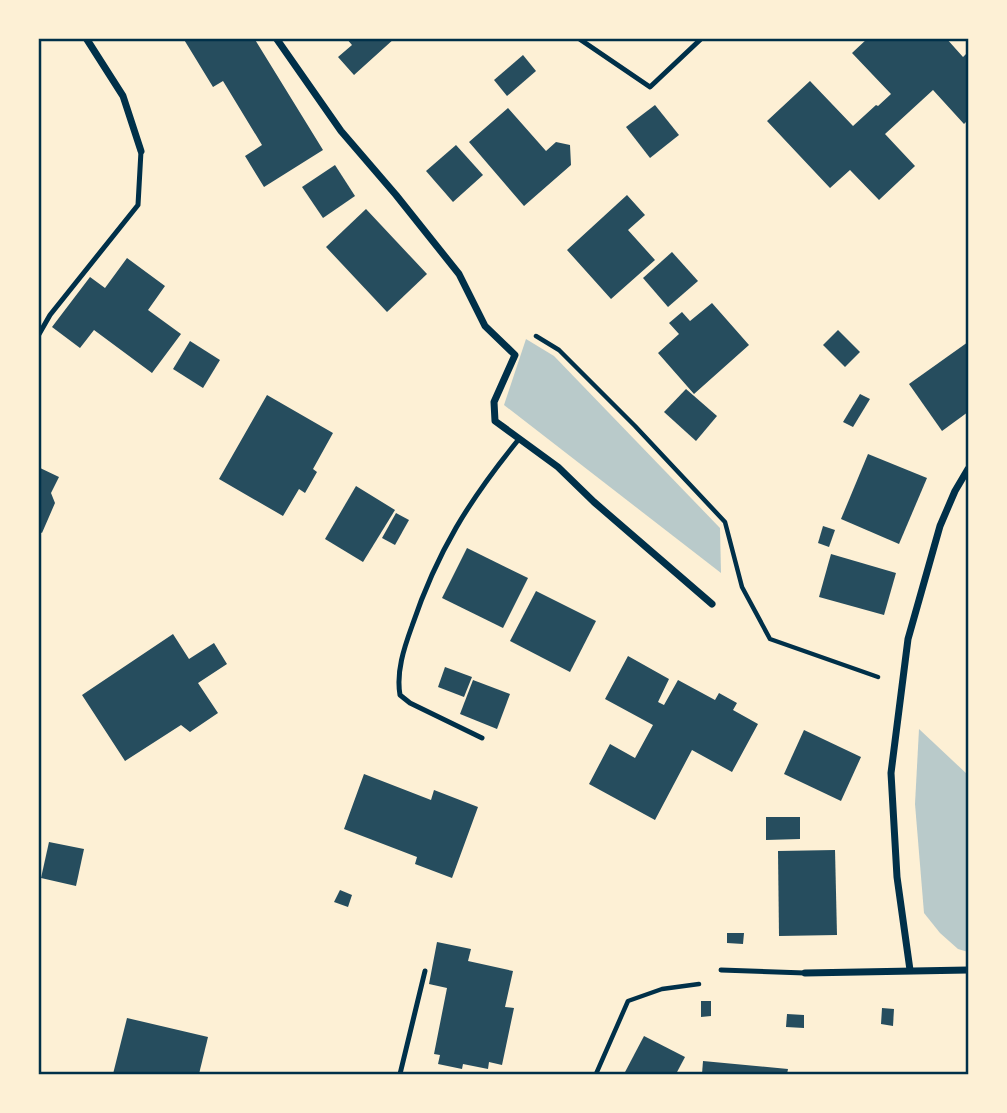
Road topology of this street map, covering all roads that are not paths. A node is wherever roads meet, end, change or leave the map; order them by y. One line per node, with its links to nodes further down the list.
1 (86, 38): 5 (street)
2 (276, 38): 7 (street)
3 (578, 38): 4 (lane)
4 (702, 38)
5 (141, 150): 6 (lane)
6 (38, 336)
7 (520, 439): 9 (street); 10 (lane)
8 (968, 469): 12 (street)
9 (712, 604)
10 (482, 738)
11 (721, 970): 15 (lane)
12 (910, 970): 13 (street); 15 (street)
13 (968, 970)
14 (425, 971): 16 (lane)
15 (805, 973)
16 (400, 1074)

